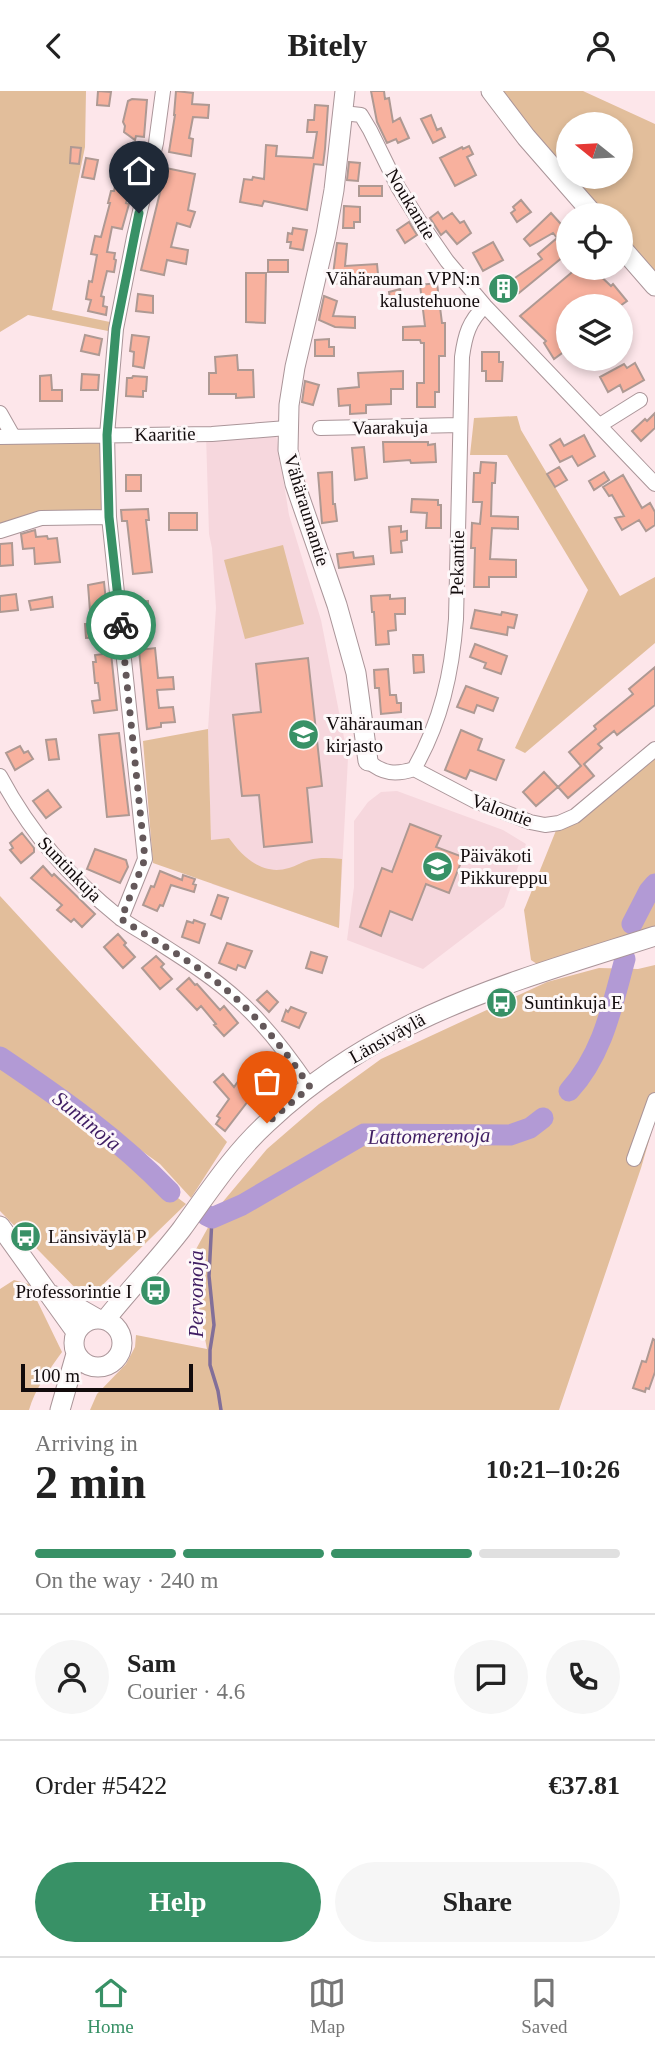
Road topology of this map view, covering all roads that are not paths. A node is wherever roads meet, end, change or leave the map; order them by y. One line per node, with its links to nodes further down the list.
1 (163, 91): 15 (street)
2 (345, 91): 4 (main road, Vähäraumantie)
3 (491, 91): 5 (main road)
4 (343, 113): 8 (street, Noukantie); 13 (main road, Vähäraumantie)
5 (583, 203)
6 (633, 261): 7 (main road)
7 (655, 286)
8 (485, 306): 11 (street, Pekantie); 12 (street, Noukantie)
9 (639, 400): 12 (street)
10 (0, 413): 16 (street)
11 (460, 425): 14 (street, Vaarakuja); 22 (street, Pekantie)
12 (600, 425): 17 (street, Noukantie)
13 (287, 428): 15 (street, Kaaritie); 21 (main road, Vähäraumantie)
14 (320, 428)
15 (107, 435): 16 (street, Kaaritie); 18 (street)
16 (7, 437)
17 (655, 484)
18 (109, 517): 19 (street); 24 (street)
19 (0, 531)
20 (655, 749): 22 (street, Valontie)
21 (368, 761): 22 (street)
22 (414, 769)
23 (0, 776): 24 (street, Suntinkuja)
24 (121, 919): 26 (street, Suntinkuja)
25 (655, 936): 26 (main road, Länsiväylä)
26 (310, 1087): 31 (main road, Länsiväylä)
27 (655, 1100): 28 (street)
28 (634, 1159)
29 (0, 1226): 30 (main road)
30 (52, 1295): 31 (main road); 32 (main road)
31 (107, 1322): 32 (main road); 33 (main road)
32 (76, 1332): 33 (main road)
33 (82, 1360): 34 (main road)
34 (61, 1410)

